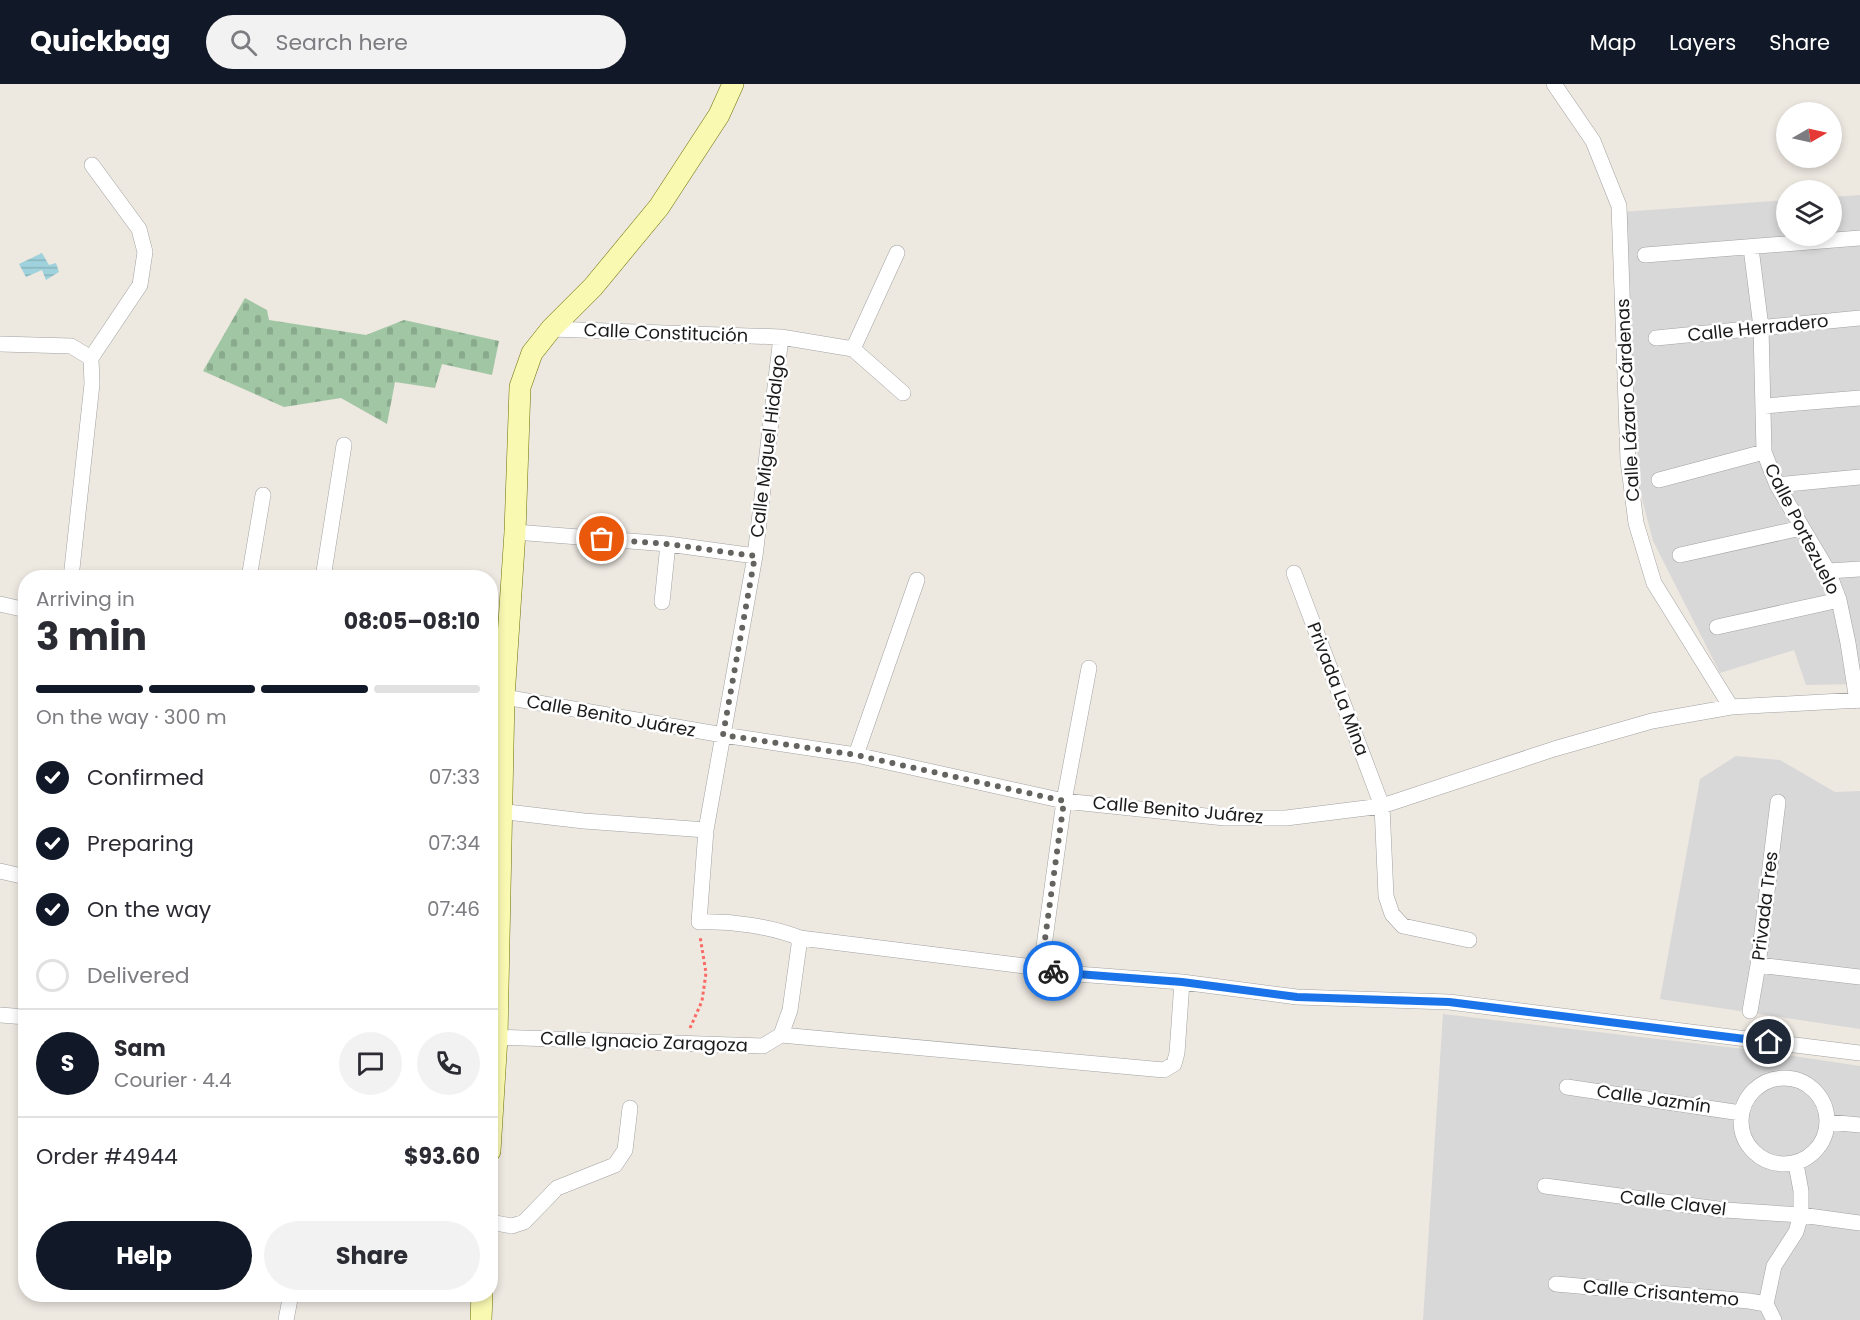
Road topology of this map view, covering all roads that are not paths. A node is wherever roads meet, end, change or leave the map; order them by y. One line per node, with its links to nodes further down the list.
1 (733, 84): 10 (street)
2 (1554, 84): 47 (street, Calle Lázaro Cárdenas)
3 (92, 165): 15 (street)
4 (1860, 238): 5 (street)
5 (1751, 248): 7 (street); 9 (street, Calle Portezuelo)
6 (897, 253): 14 (street)
7 (1645, 255)
8 (1860, 318): 9 (street, Calle Herradero)
9 (1761, 327): 12 (street, Calle Herradero); 18 (street, Calle Portezuelo)
10 (551, 329): 11 (street, Calle Constitución); 26 (street)
11 (781, 337): 14 (street, Calle Constitución); 29 (street, Calle Miguel Hidalgo)
12 (1656, 338)
13 (0, 344): 15 (street)
14 (853, 349): 16 (street)
15 (91, 358): 31 (street)
16 (903, 393)
17 (1860, 398): 18 (street)
18 (1764, 406): 20 (street, Calle Portezuelo)
19 (344, 445): 33 (street)
20 (1764, 452): 22 (street); 23 (street, Calle Portezuelo)
21 (1860, 477): 23 (street)
22 (1659, 480)
23 (1777, 485): 25 (street, Calle Portezuelo)
24 (263, 495): 32 (street)
25 (1801, 528): 28 (street); 34 (street, Calle Portezuelo)
26 (515, 532): 27 (street, Calle Miguel Hidalgo); 44 (street)
27 (668, 544): 29 (street, Calle Miguel Hidalgo); 38 (street)
28 (1680, 555)
29 (755, 556): 48 (street, Calle Miguel Hidalgo)
30 (1860, 569): 34 (street)
31 (72, 570)
32 (250, 570)
33 (324, 570)
34 (1828, 571): 37 (street, Calle Portezuelo)
35 (1294, 573): 52 (street, Privada La Mina)
36 (917, 580): 49 (street)
37 (1839, 600): 41 (street); 42 (street, Calle Portezuelo)
38 (662, 602)
39 (0, 604): 40 (street)
40 (18, 608)
41 (1717, 627)
42 (1854, 643): 46 (street, Calle Portezuelo)
43 (1089, 668): 50 (street)
44 (498, 688)
45 (498, 697): 48 (street, Calle Benito Juárez)
46 (1858, 700): 47 (street, Calle Benito Juárez)
47 (1731, 707): 52 (street, Calle Benito Juárez)
48 (723, 735): 49 (street, Calle Benito Juárez); 54 (street, Calle Miguel Hidalgo)
49 (856, 755): 50 (street, Calle Benito Juárez)
50 (1064, 801): 52 (street, Calle Benito Juárez); 60 (street)
51 (1778, 802): 59 (street, Privada Tres)
52 (1382, 806): 58 (street, Privada La Mina)
53 (498, 811): 54 (street)
54 (706, 830): 57 (street, Calle Miguel Hidalgo)
55 (0, 871): 56 (street)
56 (18, 875)
57 (800, 938): 60 (street); 66 (street)
58 (1469, 940)
59 (1758, 965): 61 (street); 63 (street, Privada Tres)
60 (1041, 968): 62 (street)
61 (1860, 978)
62 (1182, 982): 66 (street); 68 (street)
63 (1750, 1011)
64 (0, 1014): 65 (street)
65 (18, 1016)
66 (781, 1035): 67 (street, Calle Ignacio Zaragoza)
67 (498, 1037)
68 (1860, 1053)
69 (1568, 1087): 71 (street, Calle Jazmín)
70 (630, 1108): 77 (street)
71 (1741, 1113): 72 (street); 74 (street)
72 (1828, 1122): 73 (street); 74 (street)
73 (1860, 1125)
74 (1796, 1164): 76 (street)
75 (1545, 1186): 76 (street, Calle Clavel)
76 (1801, 1215): 78 (street, Calle Clavel); 82 (street)
77 (498, 1223)
78 (1860, 1223)
79 (1556, 1284): 82 (street, Calle Crisantemo)
80 (289, 1302): 83 (street)
81 (482, 1302): 84 (street)
82 (1766, 1304): 85 (street)
83 (286, 1320)
84 (481, 1320)
85 (1774, 1320)

